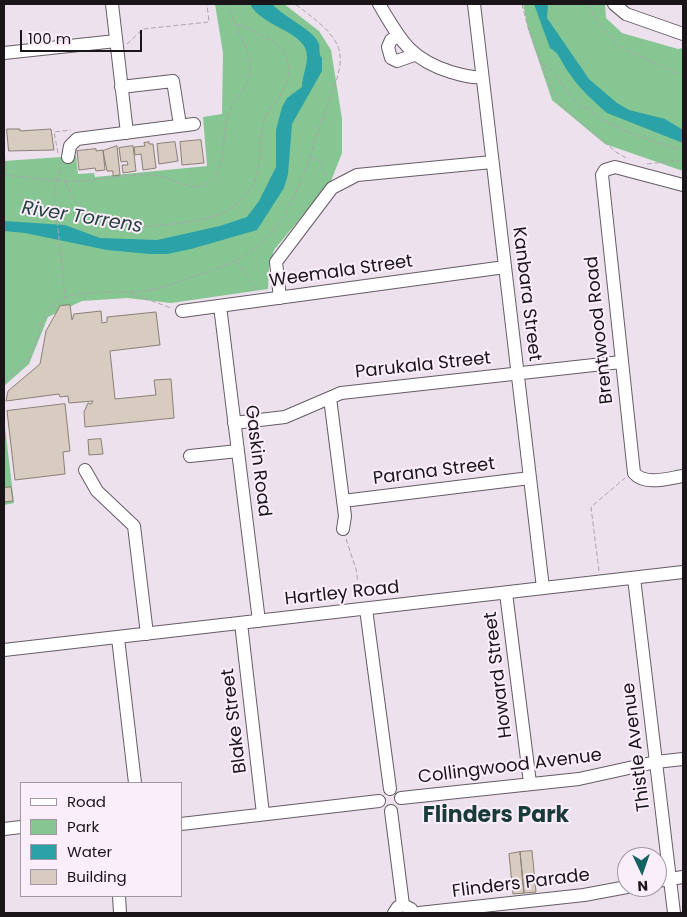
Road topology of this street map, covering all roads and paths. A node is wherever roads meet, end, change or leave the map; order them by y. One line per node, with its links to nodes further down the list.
1 (112, 4): 12 (street)
2 (207, 4): 12 (path)
3 (295, 4): 24 (path)
4 (379, 4): 11 (street)
5 (474, 4): 17 (street, Kanbara Street)
6 (522, 4): 15 (path)
7 (588, 4): 16 (path)
8 (614, 4): 10 (street)
9 (234, 23): 32 (path)
10 (683, 34)
11 (398, 36): 14 (street); 14 (street)
12 (120, 43): 13 (street); 18 (street)
13 (4, 53)
14 (414, 55): 17 (street)
15 (542, 64): 22 (path); 26 (path)
16 (683, 76)
17 (482, 77): 28 (street, Kanbara Street)
18 (121, 87): 20 (street); 21 (street)
19 (194, 124): 20 (street)
20 (180, 126): 21 (street)
21 (127, 133): 25 (street)
22 (683, 150)
23 (4, 154): 30 (path)
24 (309, 156): 34 (path); 35 (path)
25 (68, 157)
26 (630, 160)
27 (683, 160): 29 (path)
28 (492, 162): 34 (street); 36 (street, Kanbara Street)
29 (642, 164)
30 (4, 175)
31 (57, 181): 38 (path)
32 (65, 181)
33 (683, 185): 43 (street, Brentwood Road)
34 (332, 188): 39 (street)
35 (236, 260): 37 (path); 40 (path)
36 (505, 267): 39 (street, Weemala Street); 44 (street, Kanbara Street)
37 (129, 292): 38 (path); 42 (path)
38 (65, 297): 45 (path)
39 (280, 298): 40 (street, Weemala Street)
40 (259, 300): 41 (street, Weemala Street)
41 (220, 306): 42 (street, Weemala Street); 47 (street, Gaskin Road)
42 (182, 311)
43 (621, 362): 44 (street, Parukala Street); 51 (street, Brentwood Road)
44 (518, 373): 46 (street, Parukala Street); 53 (street, Kanbara Street)
45 (4, 381)
46 (330, 398): 47 (street, Parukala Street); 54 (street)
47 (234, 423): 48 (street, Gaskin Road)
48 (238, 451): 49 (street); 62 (street, Gaskin Road)
49 (190, 456)
50 (85, 470): 64 (street)
51 (683, 476)
52 (626, 477): 58 (path)
53 (530, 478): 54 (street, Parana Street); 59 (street, Kanbara Street)
54 (343, 501): 55 (street)
55 (343, 529): 61 (path)
56 (683, 572): 57 (street, Hartley Road)
57 (634, 578): 58 (street, Hartley Road); 68 (street, Thistle Avenue)
58 (601, 582): 59 (street, Hartley Road)
59 (544, 588): 60 (street, Hartley Road)
60 (506, 593): 61 (street, Hartley Road); 70 (street, Howard Street)
61 (364, 610): 62 (street, Hartley Road); 71 (street)
62 (260, 621): 63 (street, Hartley Road)
63 (241, 623): 64 (street, Hartley Road); 75 (street, Blake Street)
64 (146, 634): 65 (street, Hartley Road)
65 (118, 638): 66 (street, Hartley Road); 69 (street)
66 (4, 650)
67 (683, 759): 68 (street, Collingwood Avenue)
68 (656, 762): 70 (street, Collingwood Avenue); 79 (street, Thistle Avenue)
69 (135, 782)
70 (530, 783): 72 (street, Collingwood Avenue)
71 (390, 789): 72 (street); 73 (street)
72 (401, 798): 74 (street)
73 (379, 801): 74 (street); 75 (street)
74 (390, 811): 85 (street)
75 (263, 814): 76 (street)
76 (182, 824)
77 (20, 827): 78 (street)
78 (4, 830)
79 (661, 847)
80 (683, 877): 81 (street)
81 (667, 879)
82 (617, 889): 87 (street, Flinders Parade)
83 (667, 892): 88 (street, Thistle Avenue)
84 (119, 897): 86 (street)
85 (403, 911)
86 (120, 913)
87 (419, 913)
88 (674, 913)

